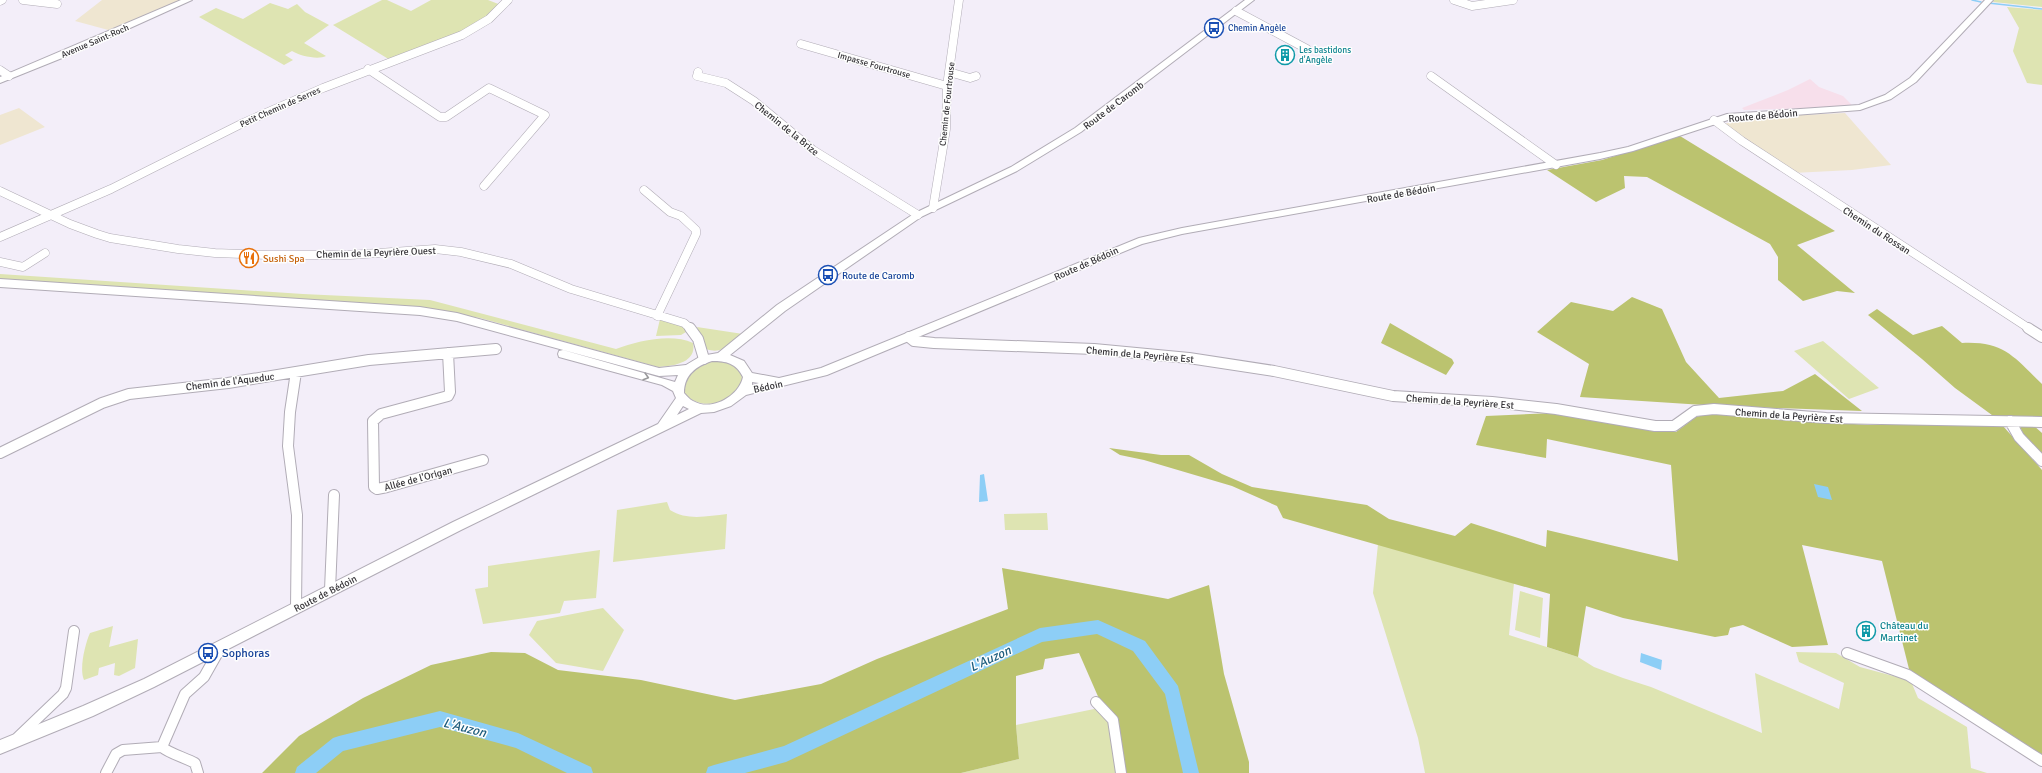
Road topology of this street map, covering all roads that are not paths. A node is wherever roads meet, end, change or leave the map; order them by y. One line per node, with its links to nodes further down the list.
1 (23, 0): 9 (street)
2 (188, 0): 17 (main road, Avenue Saint-Roch)
3 (508, 0): 14 (street, Petit Chemin de Serres)
4 (960, 0): 16 (street, Chemin de Fourtrouse)
5 (1250, 0): 10 (main road, Route de Caromb)
6 (1454, 0): 7 (street)
7 (1513, 0)
8 (1989, 0): 22 (main road, Route de Bédoin)
9 (57, 4)
10 (1236, 11): 12 (street); 27 (main road, Route de Caromb)
11 (801, 44): 21 (street, Impasse Fourtrouse)
12 (1307, 49)
13 (0, 70): 17 (street)
14 (368, 70): 24 (street); 28 (street, Petit Chemin de Serres)
15 (698, 72): 29 (street, Chemin de la Brize)
16 (949, 72): 18 (street); 21 (street, Chemin de Fourtrouse)
17 (8, 76): 20 (main road, Avenue Saint-Roch)
18 (976, 76)
19 (1431, 76): 23 (street)
20 (0, 80)
21 (947, 86): 27 (street, Chemin de Fourtrouse)
22 (1714, 120): 23 (main road, Route de Bédoin); 38 (street, Chemin du Rossan)
23 (1556, 165): 37 (main road, Route de Bédoin)
24 (484, 186)
25 (644, 190): 35 (street)
26 (0, 191): 28 (street, Chemin de la Peyrière Ouest)
27 (933, 208): 29 (main road, Route de Caromb)
28 (51, 215): 30 (street, Petit Chemin de Serres); 35 (street, Chemin de la Peyrière Ouest)
29 (918, 215): 36 (main road, Route de Caromb)
30 (0, 237)
31 (45, 253): 32 (street)
32 (0, 262)
33 (0, 283): 44 (main road)
34 (0, 290): 49 (main road, one-way to 49)
35 (657, 316): 42 (street, Chemin de la Peyrière Ouest)
36 (763, 323): 41 (main road); 43 (main road)
37 (909, 337): 47 (main road, Route de Bédoin); 51 (street, Chemin de la Peyrière Est)
38 (2042, 338)
39 (496, 349): 40 (street, Chemin de l'Aqueduc)
40 (448, 353): 45 (street, Chemin de l'Aqueduc); 55 (street, Allée de l'Origan)
41 (720, 357): 42 (main road); 43 (main road)
42 (704, 359): 44 (main road)
43 (738, 362): 46 (main road)
44 (687, 369): 49 (main road)
45 (296, 372): 54 (street, Chemin de l'Aqueduc); 59 (street)
46 (748, 377): 47 (main road); 48 (main road)
47 (793, 380): 48 (main road, Bédoin)
48 (743, 391): 50 (main road)
49 (680, 393): 50 (main road); 53 (main road, Route de Bédoin)
50 (701, 408): 53 (main road, Route de Bédoin)
51 (2010, 421): 52 (street); 56 (street)
52 (2042, 422)
53 (648, 434): 58 (main road, Route de Bédoin)
54 (0, 453)
55 (483, 460)
56 (2042, 461)
57 (334, 495): 58 (street)
58 (330, 590): 59 (main road, Route de Bédoin)
59 (296, 608): 61 (main road, Route de Bédoin)
60 (74, 631): 66 (street)
61 (217, 648): 63 (main road, Route de Bédoin); 64 (street)
62 (1847, 653): 69 (street)
63 (198, 658): 64 (street); 66 (main road, Route de Bédoin)
64 (208, 670): 68 (street)
65 (1096, 702): 72 (street)
66 (14, 741): 67 (main road, Route de Bédoin)
67 (0, 747)
68 (162, 747): 70 (street); 71 (street)
69 (2042, 761)
70 (106, 773)
71 (198, 773)
72 (1121, 773)

